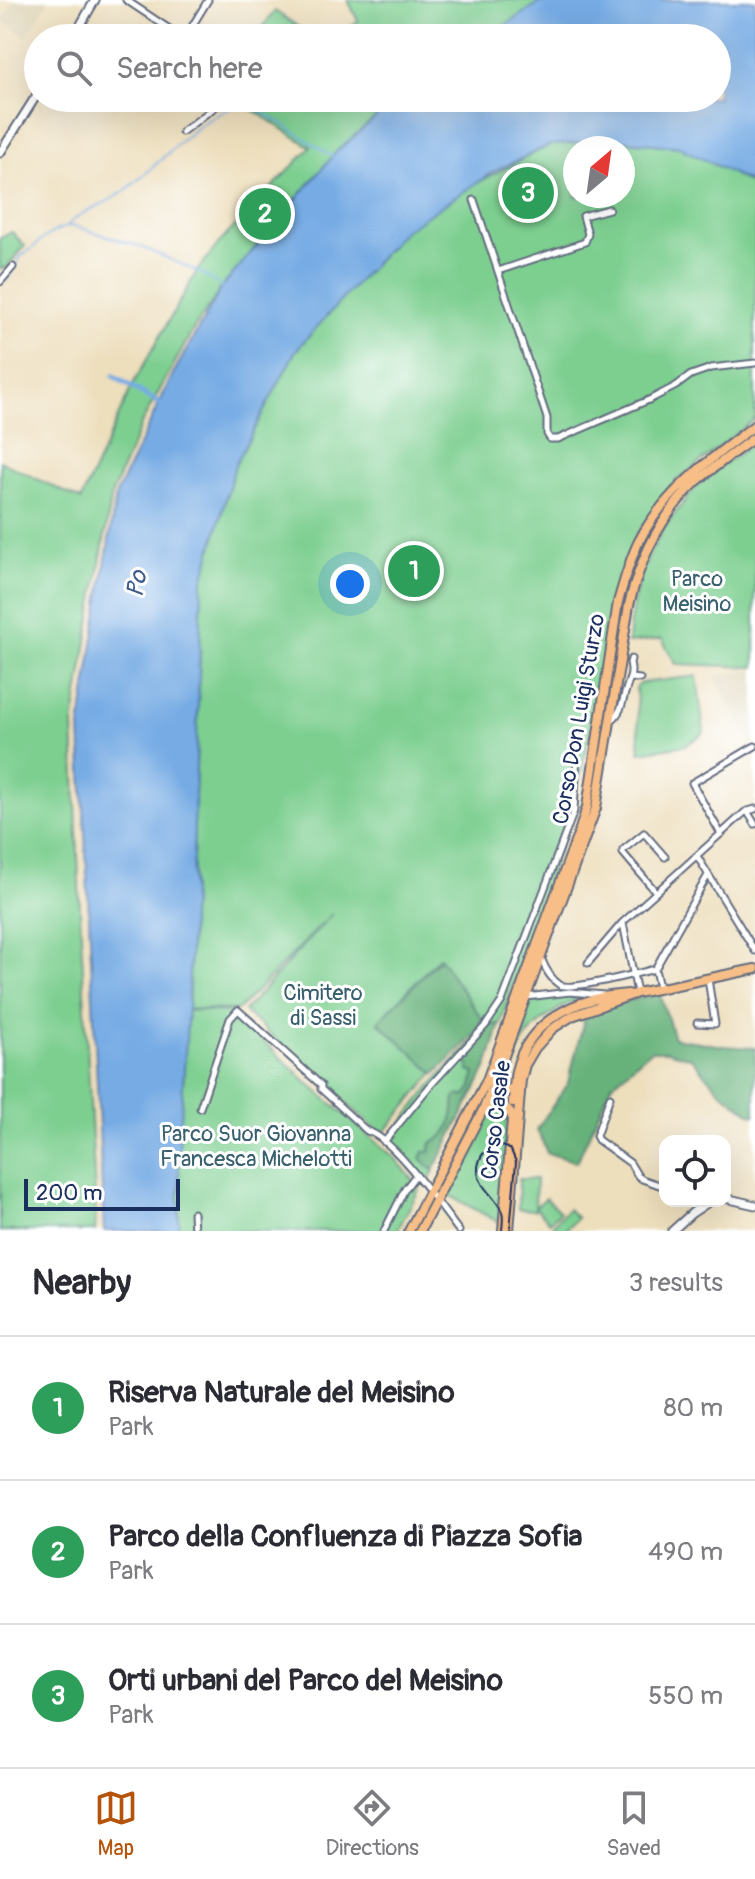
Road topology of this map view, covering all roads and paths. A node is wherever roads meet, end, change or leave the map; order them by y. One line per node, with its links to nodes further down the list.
1 (95, 0): 4 (street)
2 (126, 0): 5 (street)
3 (208, 0): 6 (street)
4 (81, 24)
5 (163, 24)
6 (193, 24)
7 (26, 112): 10 (street)
8 (208, 112): 9 (street)
9 (182, 132)
10 (0, 153)
11 (474, 200): 14 (street)
12 (609, 209): 14 (street)
13 (13, 267): 15 (street)
14 (498, 271): 16 (street)
15 (0, 282)
16 (755, 363)
17 (755, 425): 48 (main road, Corso Don Luigi Sturzo)
18 (755, 437): 22 (main road, Corso Don Luigi Sturzo)
19 (631, 659): 20 (street)
20 (631, 678): 21 (street); 22 (street)
21 (640, 679)
22 (610, 721): 35 (main road, Corso Don Luigi Sturzo)
23 (755, 746): 28 (street)
24 (577, 753): 56 (street)
25 (755, 809): 26 (street)
26 (747, 811): 27 (street); 28 (street)
27 (755, 824)
28 (721, 834): 29 (street)
29 (697, 856): 31 (street); 32 (street)
30 (665, 857): 32 (street)
31 (708, 874): 34 (street); 37 (street)
32 (656, 892): 33 (street)
33 (622, 923): 36 (street); 39 (street)
34 (755, 951)
35 (541, 958): 42 (street); 47 (main road, Corso Don Luigi Sturzo)
36 (588, 963)
37 (655, 969): 39 (street); 43 (street)
38 (755, 969): 40 (main road, Corso Casale)
39 (634, 974): 41 (street); 45 (street)
40 (708, 978): 43 (main road, Corso Casale); 49 (street)
41 (578, 986): 42 (street); 44 (street)
42 (564, 987): 44 (street)
43 (659, 988): 45 (main road, Corso Casale)
44 (570, 992): 46 (street); 47 (street)
45 (637, 993): 46 (main road, Corso Casale); 50 (main road, Corso Casale)
46 (605, 995): 51 (main road, Corso Casale)
47 (527, 997): 48 (street); 53 (main road, Corso Don Luigi Sturzo)
48 (517, 1000): 53 (main road, Corso Don Luigi Sturzo)
49 (697, 1023)
50 (521, 1080): 51 (main road); 70 (main road, Corso Casale)
51 (514, 1087): 53 (main road); 55 (main road, Corso Casale)
52 (610, 1097): 58 (street)
53 (480, 1105): 55 (main road); 59 (main road); 61 (main road)
54 (200, 1108): 56 (street)
55 (512, 1116): 70 (main road, Corso Casale)
56 (384, 1142): 57 (street)
57 (415, 1176): 59 (street); 66 (street)
58 (659, 1185)
59 (428, 1192): 61 (street); 67 (main road)
60 (731, 1199): 62 (street)
61 (435, 1202): 68 (main road); 69 (street)
62 (755, 1205)
63 (701, 1207): 71 (street)
64 (193, 1213): 65 (street)
65 (194, 1231)
66 (384, 1231)
67 (409, 1231)
68 (420, 1231)
69 (459, 1231)
70 (506, 1231)
71 (672, 1231)

